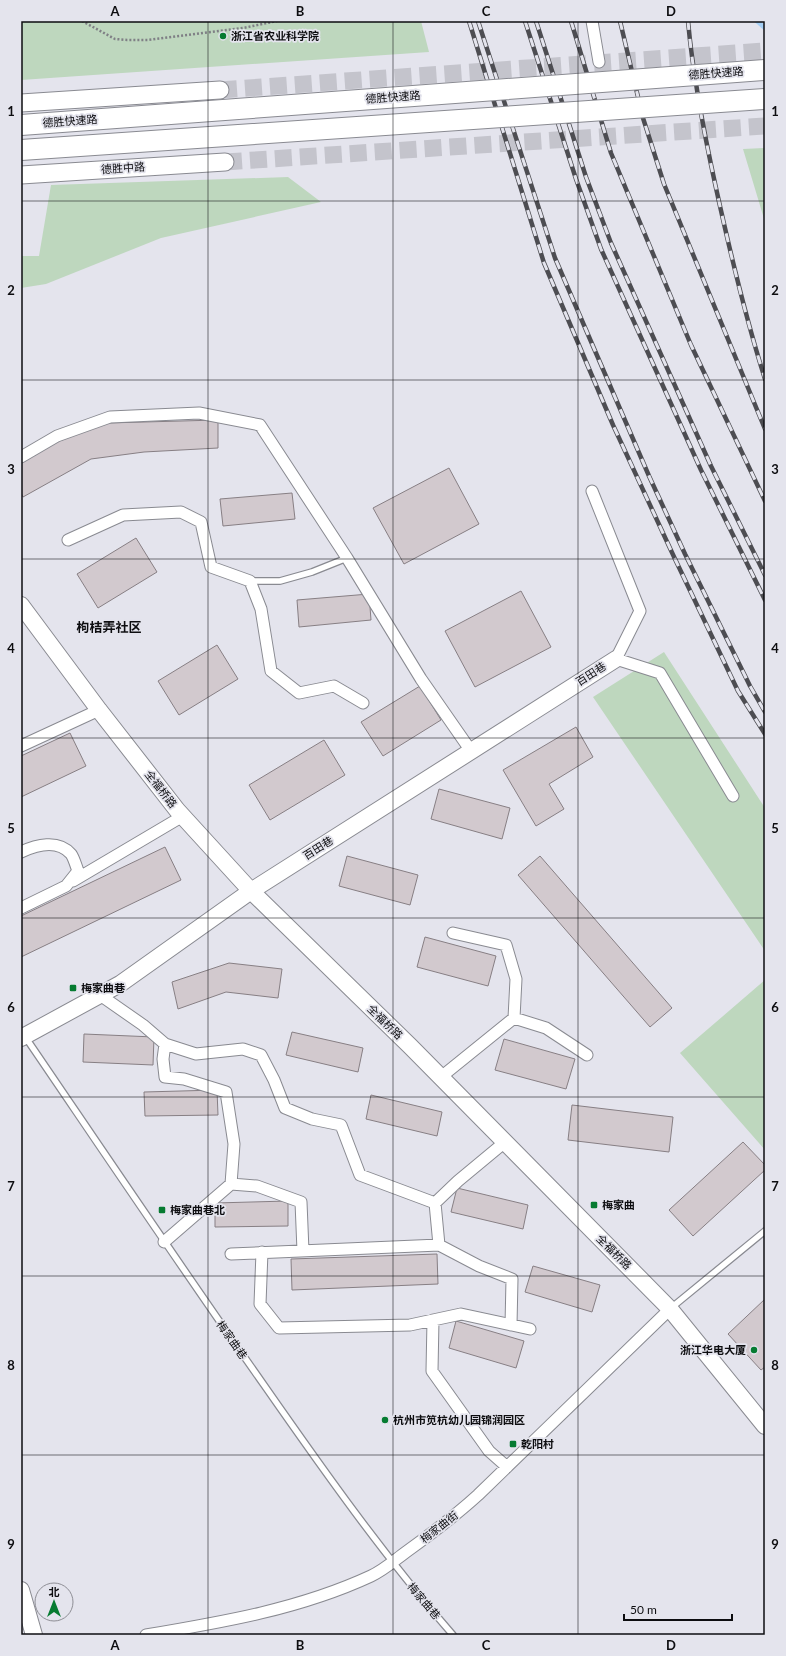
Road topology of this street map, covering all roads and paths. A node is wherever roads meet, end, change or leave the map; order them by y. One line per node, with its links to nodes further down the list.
1 (82, 21): 2 (path)
2 (277, 21)
3 (592, 21): 4 (street)
4 (599, 62)
5 (765, 70): 9 (highway, 德胜快速路, bridge)
6 (220, 90): 8 (main road)
7 (765, 99): 10 (highway, bridge)
8 (21, 103)
9 (21, 125)
10 (21, 150)
11 (225, 162): 12 (main road, 德胜中路)
12 (21, 175)
13 (21, 457): 16 (street)
14 (592, 491): 19 (street)
15 (68, 540): 17 (street)
16 (347, 558): 17 (lane); 23 (street)
17 (250, 581): 20 (street)
18 (21, 605): 21 (street, 全福桥路)
19 (616, 659): 23 (street, 百田巷); 24 (street)
20 (363, 703)
21 (100, 710): 22 (street); 25 (street, 全福桥路)
22 (21, 746)
23 (471, 751): 28 (street, 百田巷)
24 (733, 796)
25 (183, 816): 27 (street); 28 (street, 全福桥路)
26 (21, 852): 27 (street)
27 (66, 886): 29 (street)
28 (251, 891): 31 (street, 百田巷); 36 (street, 全福桥路)
29 (21, 908)
30 (453, 933): 32 (street)
31 (100, 995): 33 (street, 百田巷); 34 (street)
32 (514, 1018): 35 (street); 36 (street)
33 (23, 1037): 41 (lane, 梅家曲巷)
34 (165, 1044): 38 (street); 39 (street)
35 (587, 1056)
36 (441, 1078): 37 (street, 全福桥路)
37 (505, 1142): 39 (street); 46 (street, 全福桥路)
38 (231, 1184): 41 (street); 43 (street)
39 (435, 1203): 42 (street)
40 (765, 1231): 46 (lane)
41 (164, 1242): 52 (lane, 梅家曲巷)
42 (439, 1245): 43 (street); 48 (street)
43 (303, 1251): 44 (street)
44 (262, 1252): 45 (street); 47 (street)
45 (231, 1254)
46 (670, 1309): 50 (street, 全福桥路); 51 (street, 梅家曲街)
47 (433, 1320): 48 (street); 51 (street)
48 (511, 1325): 49 (street)
49 (530, 1329)
50 (764, 1422)
51 (507, 1467): 52 (street, 梅家曲街)
52 (392, 1562): 55 (street, 梅家曲街); 56 (lane, 梅家曲巷)
53 (21, 1590): 54 (street)
54 (34, 1635)
55 (146, 1635)
56 (453, 1635)

